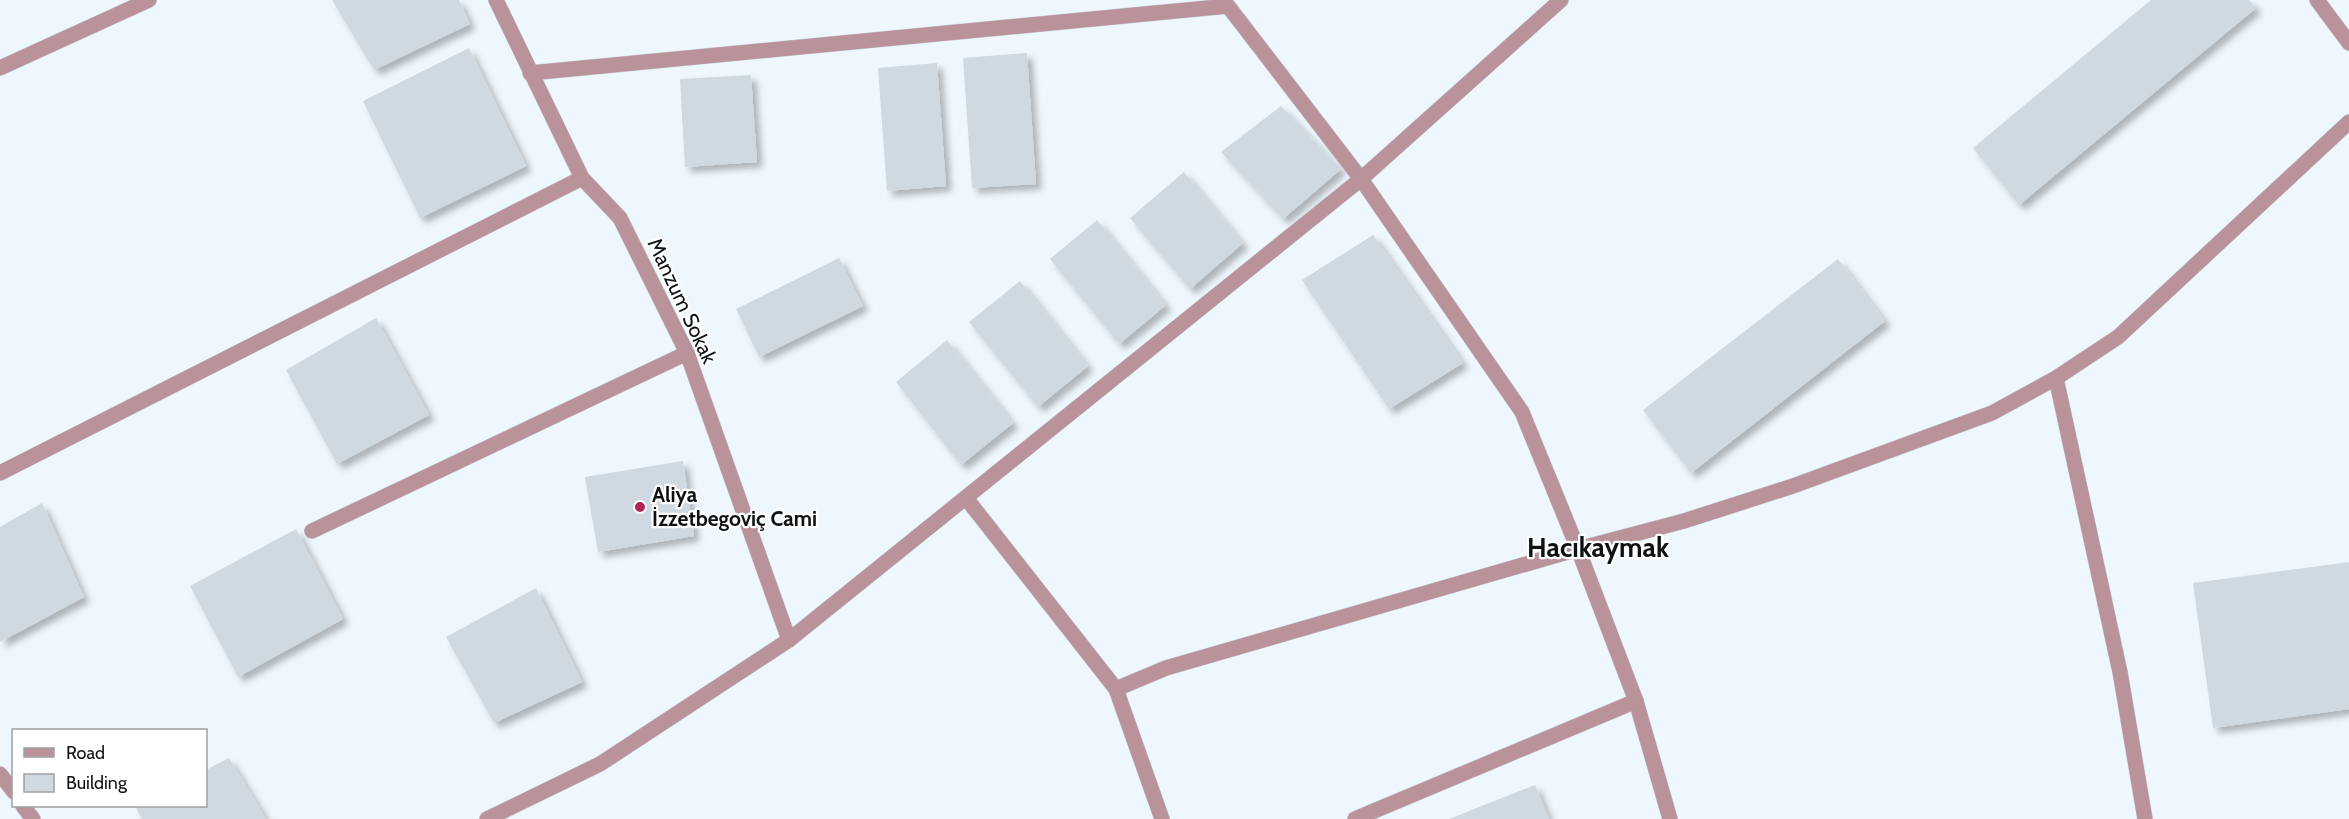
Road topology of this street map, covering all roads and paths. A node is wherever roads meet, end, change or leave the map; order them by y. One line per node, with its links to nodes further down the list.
1 (149, 0): 6 (street)
2 (496, 0): 7 (street, Manzum Sokak)
3 (1561, 0): 10 (street)
4 (2317, 0): 5 (street)
5 (2349, 43)
6 (0, 68)
7 (530, 73): 9 (street, Manzum Sokak); 10 (street)
8 (2349, 122): 12 (street)
9 (582, 178): 11 (street, Manzum Sokak); 13 (street)
10 (1361, 179): 14 (street); 16 (street)
11 (687, 353): 15 (street); 17 (street, Manzum Sokak)
12 (2056, 378): 16 (street); 28 (street)
13 (0, 473)
14 (966, 498): 17 (street); 18 (street)
15 (312, 531)
16 (1578, 549): 18 (street); 19 (street)
17 (789, 640): 24 (street)
18 (1116, 689): 25 (street)
19 (1636, 701): 26 (street); 27 (street)
20 (0, 774): 21 (street)
21 (12, 789)
22 (24, 807): 23 (street)
23 (33, 819)
24 (487, 819)
25 (1162, 819)
26 (1355, 819)
27 (1670, 819)
28 (2145, 819)

